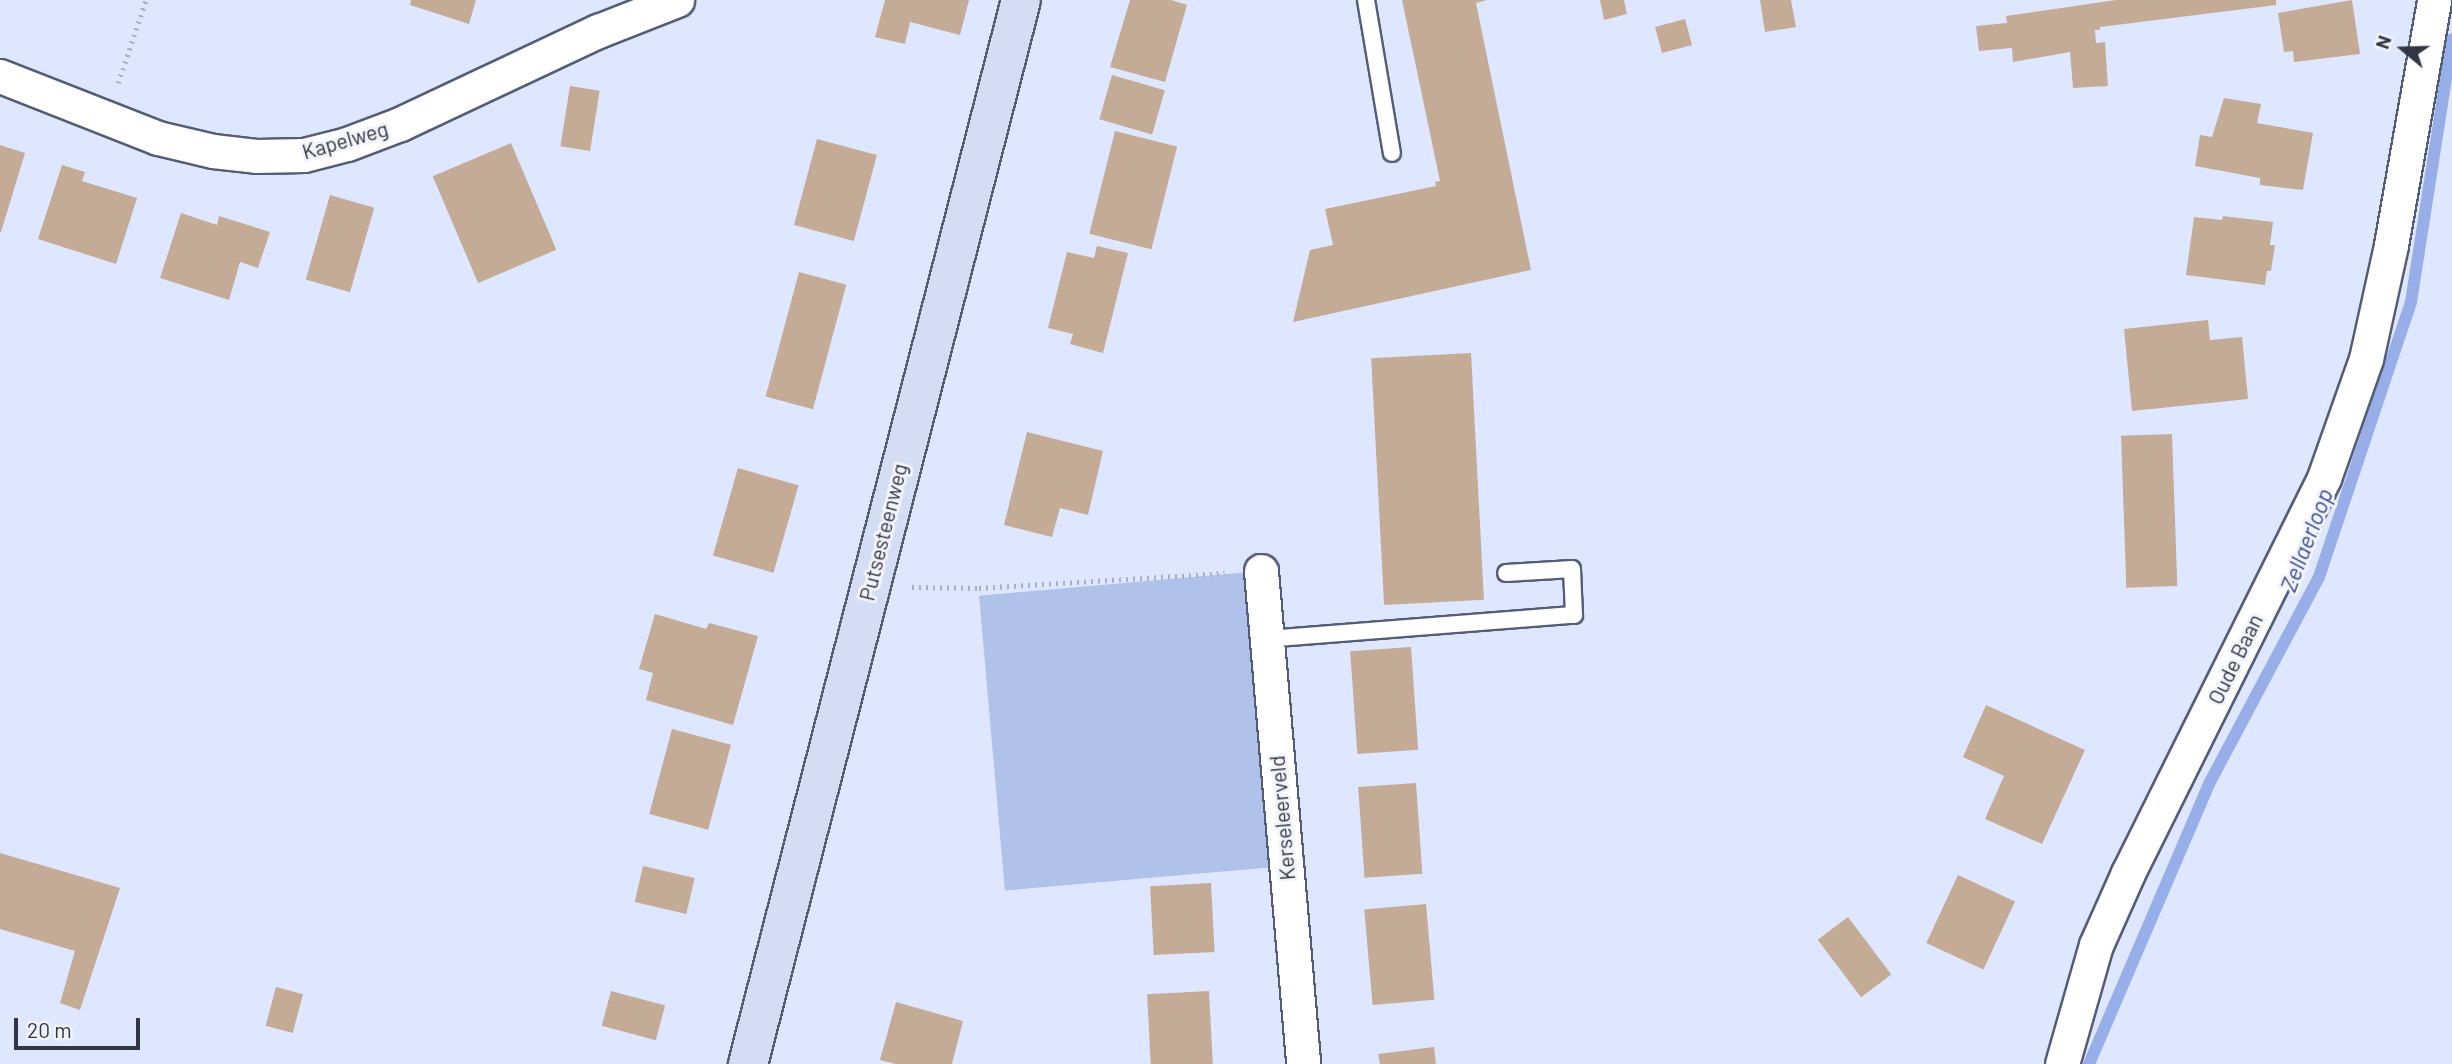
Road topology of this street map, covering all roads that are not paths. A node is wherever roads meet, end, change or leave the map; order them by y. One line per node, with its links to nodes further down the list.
1 (677, 0): 5 (street, Kapelweg)
2 (1021, 0): 10 (main road, Putsesteenweg)
3 (1366, 0): 6 (lane)
4 (2434, 0): 12 (street, Oude Baan)
5 (0, 76)
6 (1392, 153)
7 (1261, 571): 9 (street, Kerseleerveld)
8 (1506, 573): 9 (lane)
9 (1266, 639): 11 (street, Kerseleerveld)
10 (748, 1064)
11 (1303, 1064)
12 (2062, 1064)

